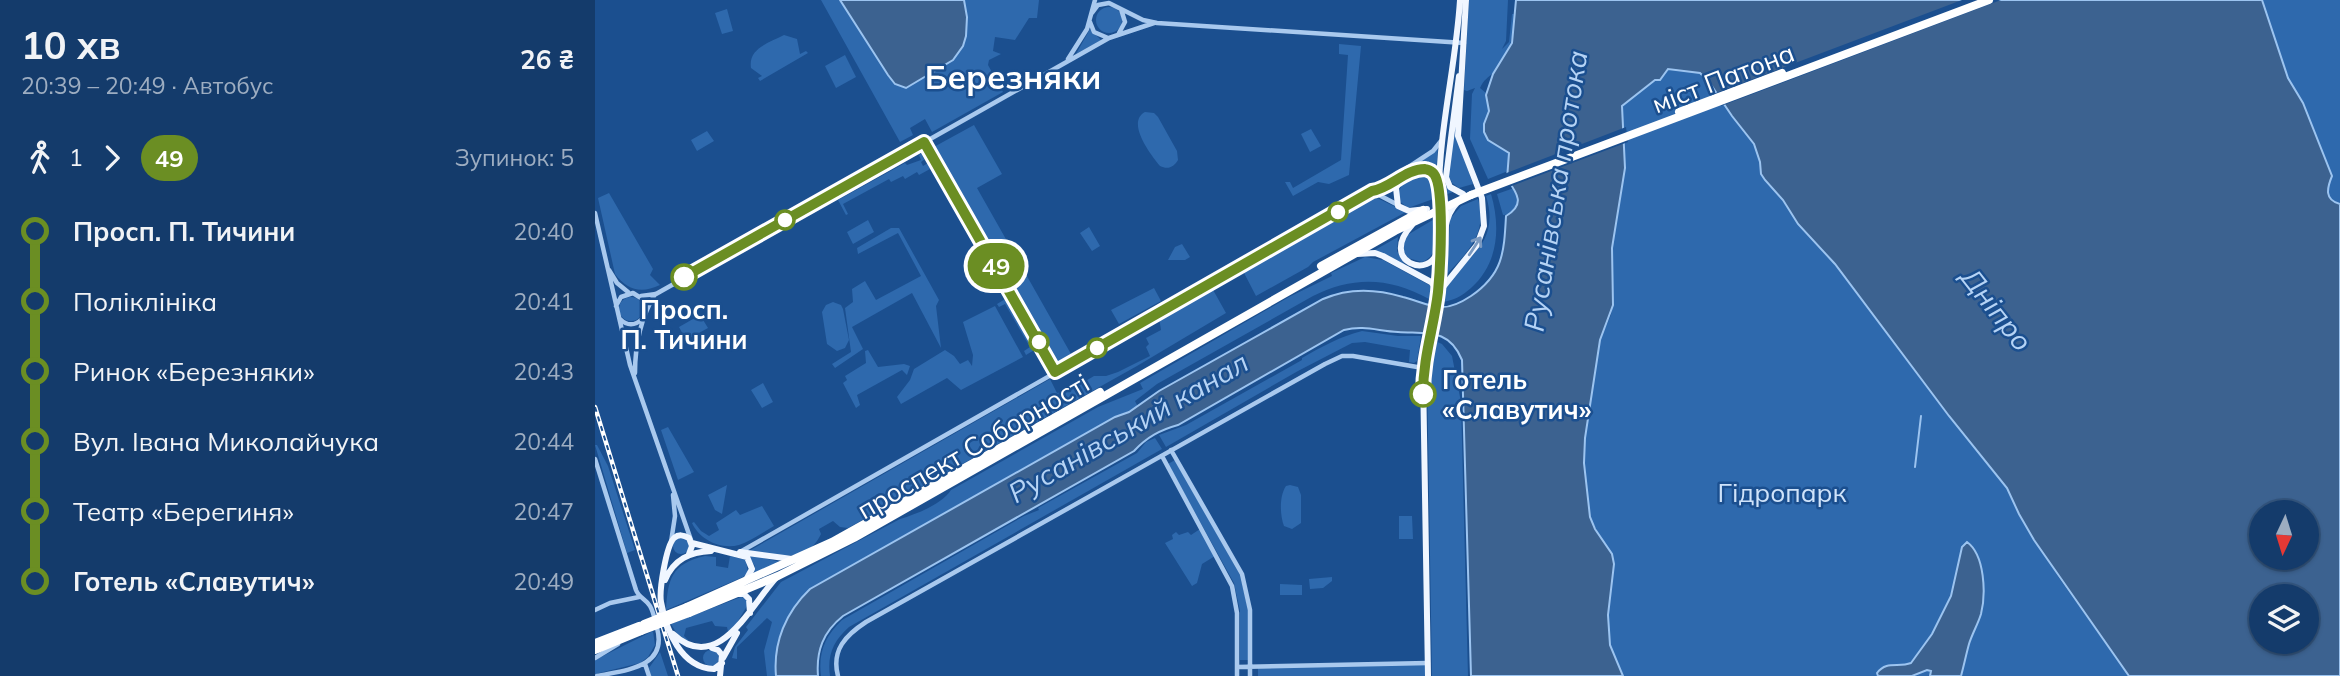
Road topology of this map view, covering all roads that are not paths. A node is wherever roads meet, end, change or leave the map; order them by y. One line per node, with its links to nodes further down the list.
1 (1095, 0): 7 (street)
2 (1460, 0): 12 (main road)
3 (1466, 0): 12 (main road)
4 (1974, 0): 19 (highway, міст Патона, bridge)
5 (1989, 0): 19 (highway, міст Патона, bridge)
6 (1115, 4): 7 (street); 9 (street); 10 (street)
7 (1091, 13): 8 (street)
8 (1090, 20): 11 (street); 14 (street)
9 (1154, 23): 10 (street); 12 (street)
10 (1118, 34): 11 (street)
11 (1109, 38): 14 (street)
12 (1460, 43): 13 (main road); 15 (main road)
13 (1462, 60): 19 (main road); 28 (main road, one-way to 13)
14 (1066, 62): 16 (street)
15 (1443, 135): 17 (main road); 18 (street)
16 (924, 142): 30 (street); 35 (street)
17 (1403, 176): 18 (street); 20 (main road)
18 (1370, 193): 20 (street); 35 (street)
19 (1466, 194): 21 (highway, проспект Соборності); 23 (highway, проспект Соборності); 28 (main road)
20 (1398, 206): 21 (main road)
21 (1427, 209): 46 (highway, проспект Соборності)
22 (595, 213): 27 (street)
23 (1416, 220): 25 (main road); 26 (highway, проспект Соборності)
24 (1440, 220): 25 (main road)
25 (1440, 233): 28 (main road)
26 (1355, 254): 28 (main road); 47 (highway, проспект Соборності)
27 (605, 261): 29 (street); 32 (street)
28 (1439, 291): 34 (main road)
29 (629, 293): 31 (street); 32 (street)
30 (656, 294): 31 (street); 33 (street)
31 (641, 296): 33 (street)
32 (616, 313): 33 (street); 36 (street)
33 (644, 316): 36 (street)
34 (1423, 368): 37 (street); 64 (main road)
35 (1055, 372): 44 (street)
36 (635, 377): 40 (street)
37 (1171, 450): 38 (street); 67 (street)
38 (1161, 456): 66 (street); 73 (street)
39 (595, 459): 50 (street)
40 (673, 490): 41 (street); 42 (street)
41 (691, 542): 42 (main road); 43 (main road); 45 (main road)
42 (671, 543): 45 (main road); 51 (main road)
43 (717, 551): 44 (main road); 45 (main road)
44 (736, 552): 46 (main road); 48 (main road)
45 (686, 555): 51 (main road)
46 (804, 556): 48 (highway, проспект Соборності)
47 (778, 576): 49 (highway, проспект Соборності); 54 (main road)
48 (726, 591): 53 (highway, проспект Соборності)
49 (736, 594): 53 (highway, проспект Соборності); 54 (main road)
50 (639, 597): 52 (street); 65 (street)
51 (663, 607): 57 (main road)
52 (595, 610)
53 (688, 610): 56 (highway, проспект Соборності, bridge)
54 (750, 613): 55 (main road)
55 (741, 626): 61 (main road); 63 (main road)
56 (640, 629): 58 (highway, проспект Соборності); 59 (highway, проспект Соборності)
57 (669, 630): 61 (main road); 68 (main road)
58 (623, 639): 60 (highway, проспект Соборності); 62 (street)
59 (595, 643)
60 (595, 650)
61 (705, 652): 63 (main road); 68 (main road)
62 (595, 657)
63 (722, 661): 68 (main road); 72 (main road)
64 (1428, 663): 67 (street); 76 (main road)
65 (645, 664): 69 (street); 70 (street)
66 (1237, 667): 67 (street); 74 (street)
67 (1250, 667): 75 (street)
68 (706, 668): 71 (main road)
69 (597, 676)
70 (649, 676)
71 (712, 676)
72 (720, 676)
73 (838, 676)
74 (1237, 676)
75 (1250, 676)
76 (1428, 676)

